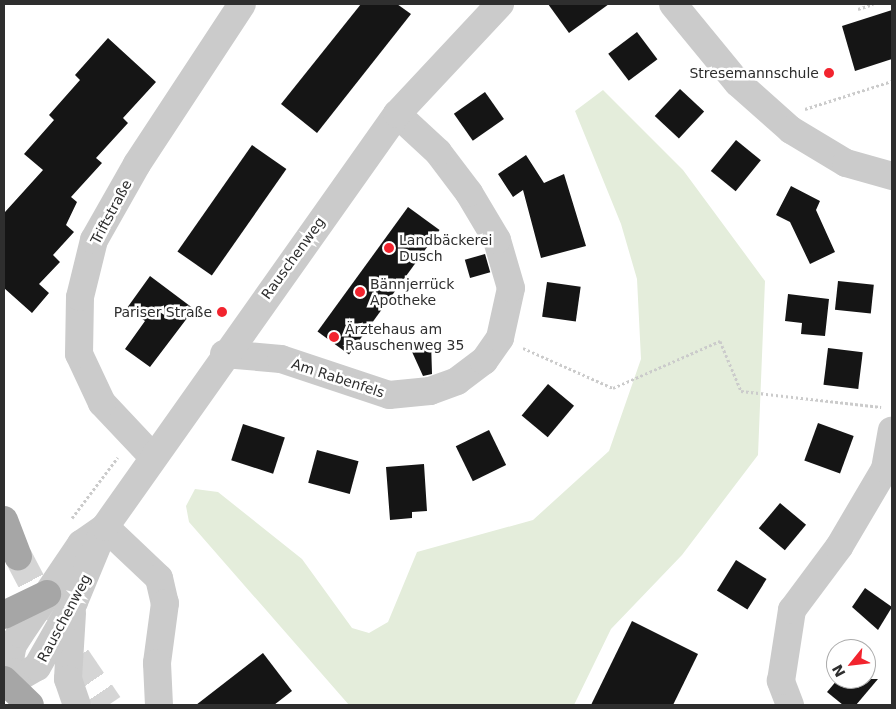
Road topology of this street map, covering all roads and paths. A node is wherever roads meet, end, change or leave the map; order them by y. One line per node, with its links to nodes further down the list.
1 (242, 4): 14 (street, Triftstraße)
2 (500, 4): 7 (street, Rauschenweg)
3 (673, 4): 8 (street)
4 (872, 4): 5 (path)
5 (858, 9)
6 (892, 80): 8 (path)
7 (397, 114): 11 (street, Rauschenweg); 11 (street, Am Rabenfels)
8 (791, 130): 9 (street)
9 (892, 176)
10 (518, 346): 12 (path)
11 (224, 354): 15 (street, Rauschenweg)
12 (871, 406)
13 (892, 431): 27 (street)
14 (133, 436): 15 (street, Triftstraße); 17 (path)
15 (152, 456): 18 (street, Rauschenweg)
16 (4, 520): 19 (main road)
17 (70, 520)
18 (105, 527): 20 (street, Rauschenweg); 21 (street, Rauschenweg); 26 (street)
19 (18, 556)
20 (46, 594): 22 (main road); 23 (street, Rauschenweg)
21 (74, 602): 23 (street, Rauschenweg); 25 (street)
22 (4, 615)
23 (5, 683): 24 (main road)
24 (30, 705)
25 (77, 705)
26 (159, 705)
27 (790, 705)

